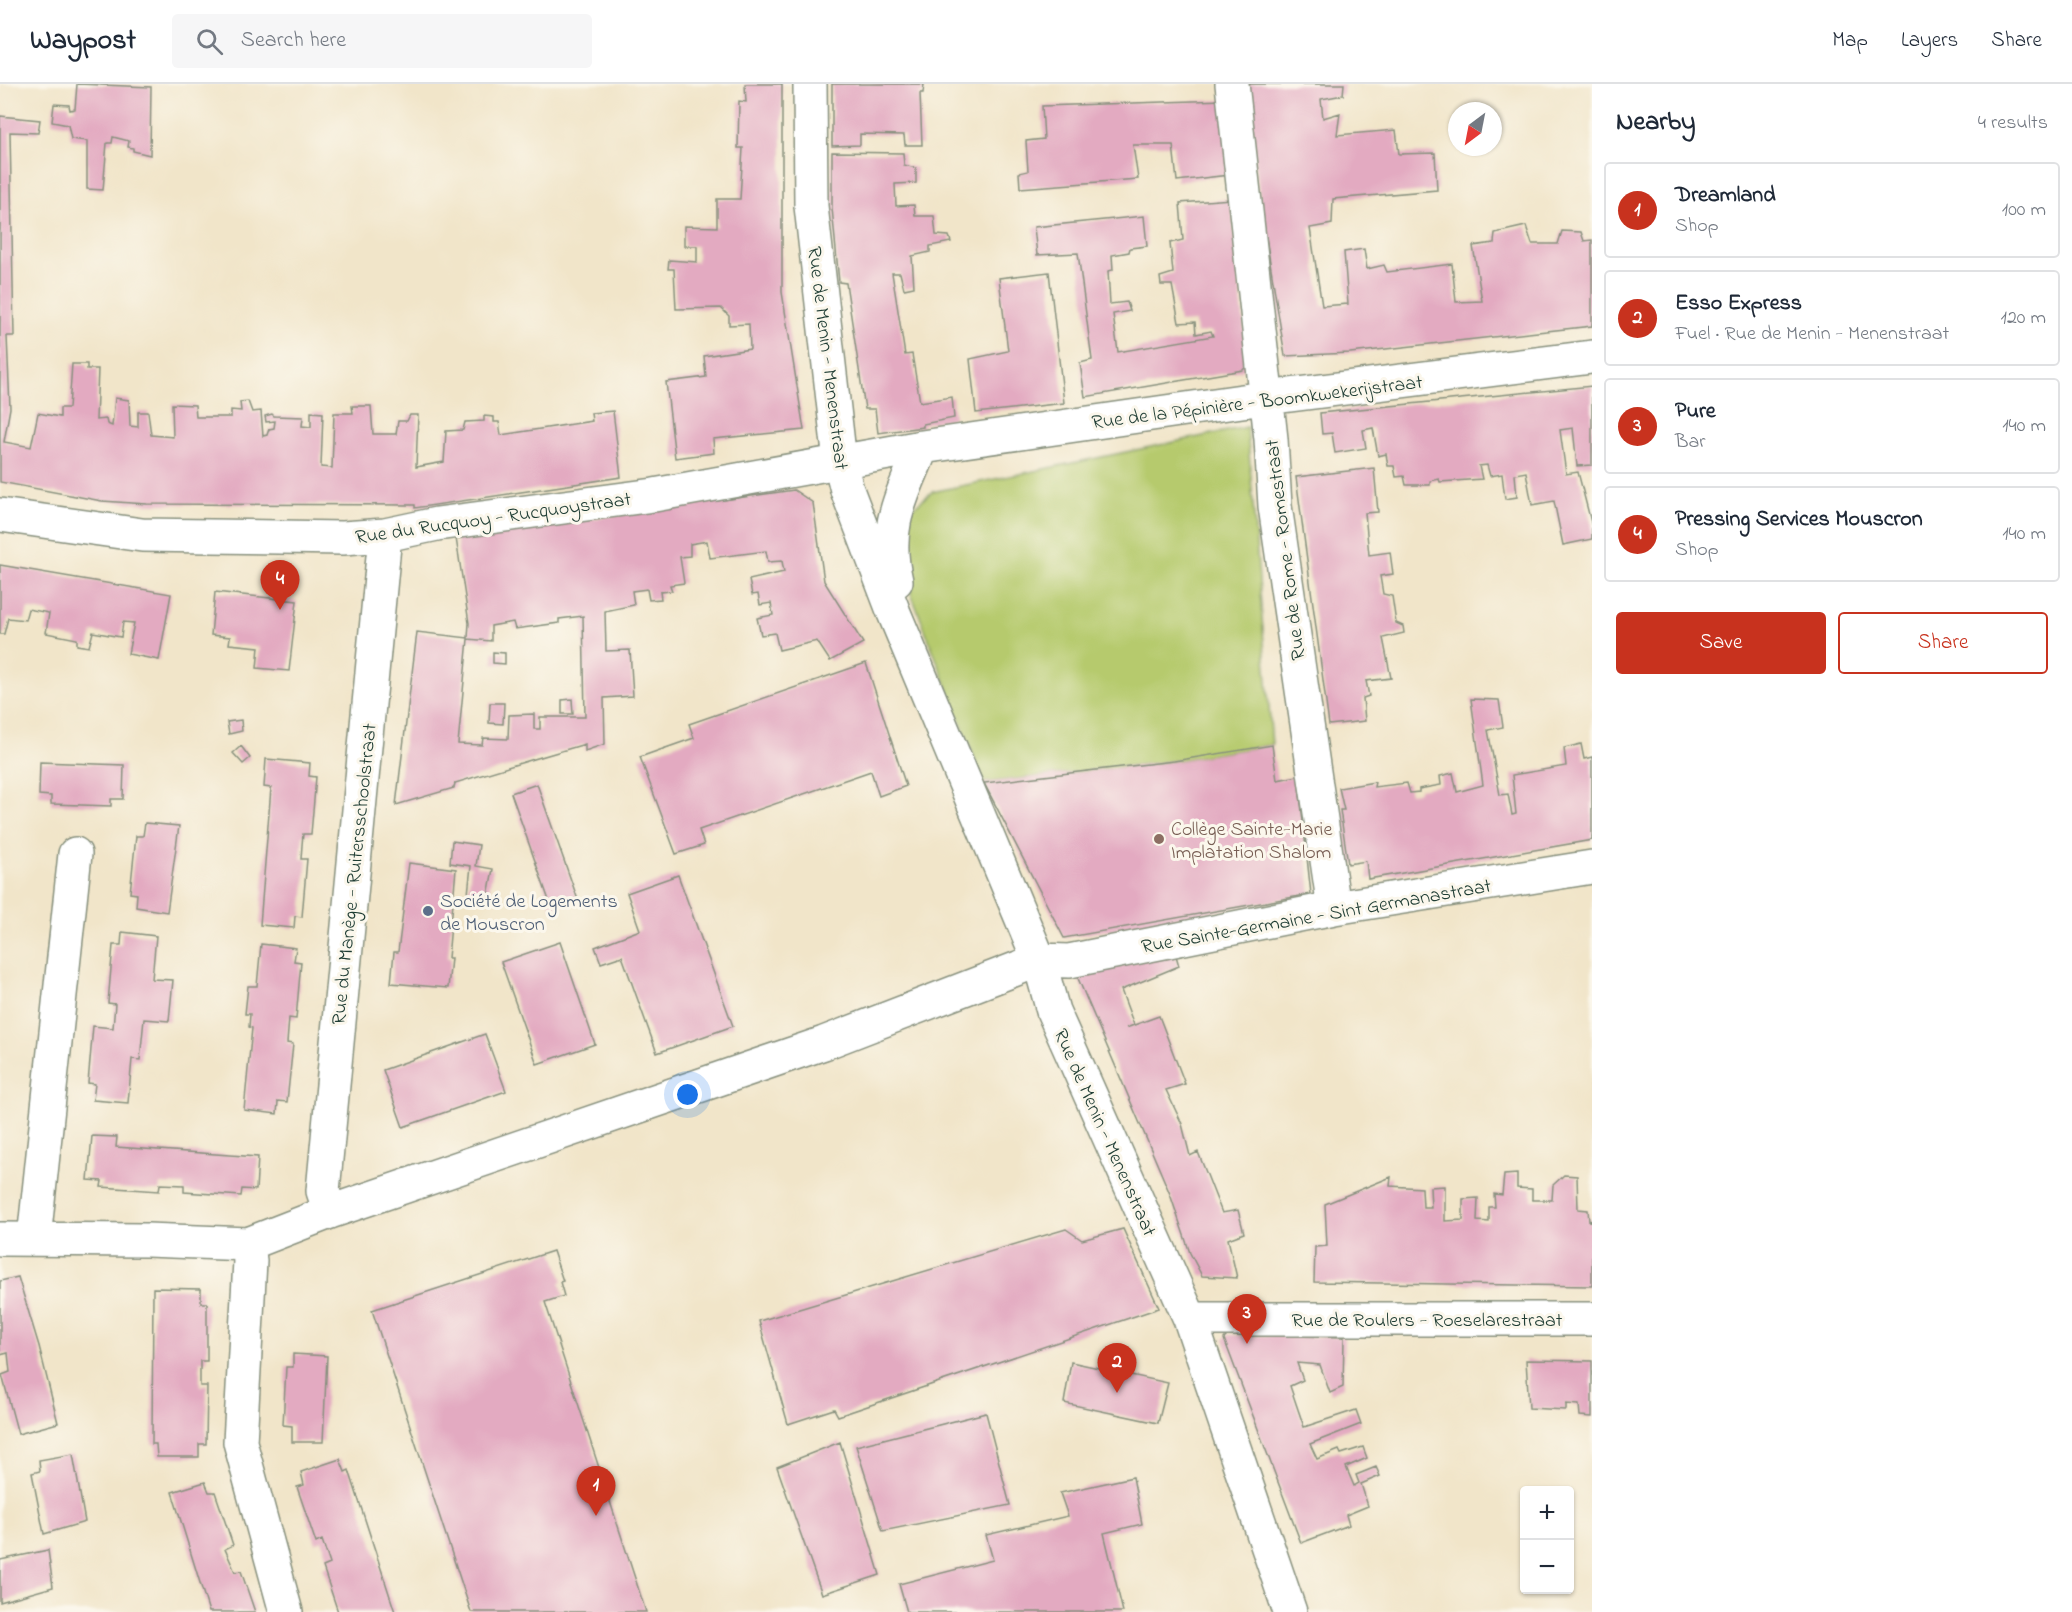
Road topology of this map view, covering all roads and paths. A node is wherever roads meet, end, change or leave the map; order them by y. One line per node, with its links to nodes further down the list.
1 (810, 84): 6 (street, Rue de Menin - Menenstraat)
2 (1233, 84): 4 (street, Rue de Rome - Romestraat)
3 (1592, 357): 4 (street, Rue de la Pépinière - Boomkwekerijstraat)
4 (1266, 399): 5 (street, Rue de la Pépinière - Boomkwekerijstraat); 12 (street, Rue de Rome - Romestraat)
5 (922, 447): 6 (street, Rue de la Pépinière - Boomkwekerijstraat); 9 (street, Rue de Menin - Menenstraat)
6 (840, 462): 8 (street, Rue du Rucquoy - Rucquoystraat); 9 (street, Rue de Menin - Menenstraat)
7 (0, 515): 8 (street, Rue du Rucquoy - Rucquoystraat)
8 (385, 535): 14 (street, Rue du Manège - Ruitersschoolstraat)
9 (913, 656): 13 (street, Rue de Menin - Menenstraat)
10 (75, 854): 16 (street)
11 (1592, 867): 12 (street, Rue Sainte-Germaine - Sint Germanastraat)
12 (1334, 908): 13 (street, Rue Sainte-Germaine - Sint Germanastraat)
13 (1039, 960): 14 (street); 18 (street, Rue de Menin - Menenstraat)
14 (330, 1212): 17 (street)
15 (0, 1239): 16 (street)
16 (34, 1239): 17 (street)
17 (248, 1244): 20 (street)
18 (1190, 1319): 19 (street, Rue de Roulers - Roeselarestraat); 21 (street, Rue de Menin - Menenstraat)
19 (1592, 1319)
20 (286, 1612)
21 (1290, 1612)

